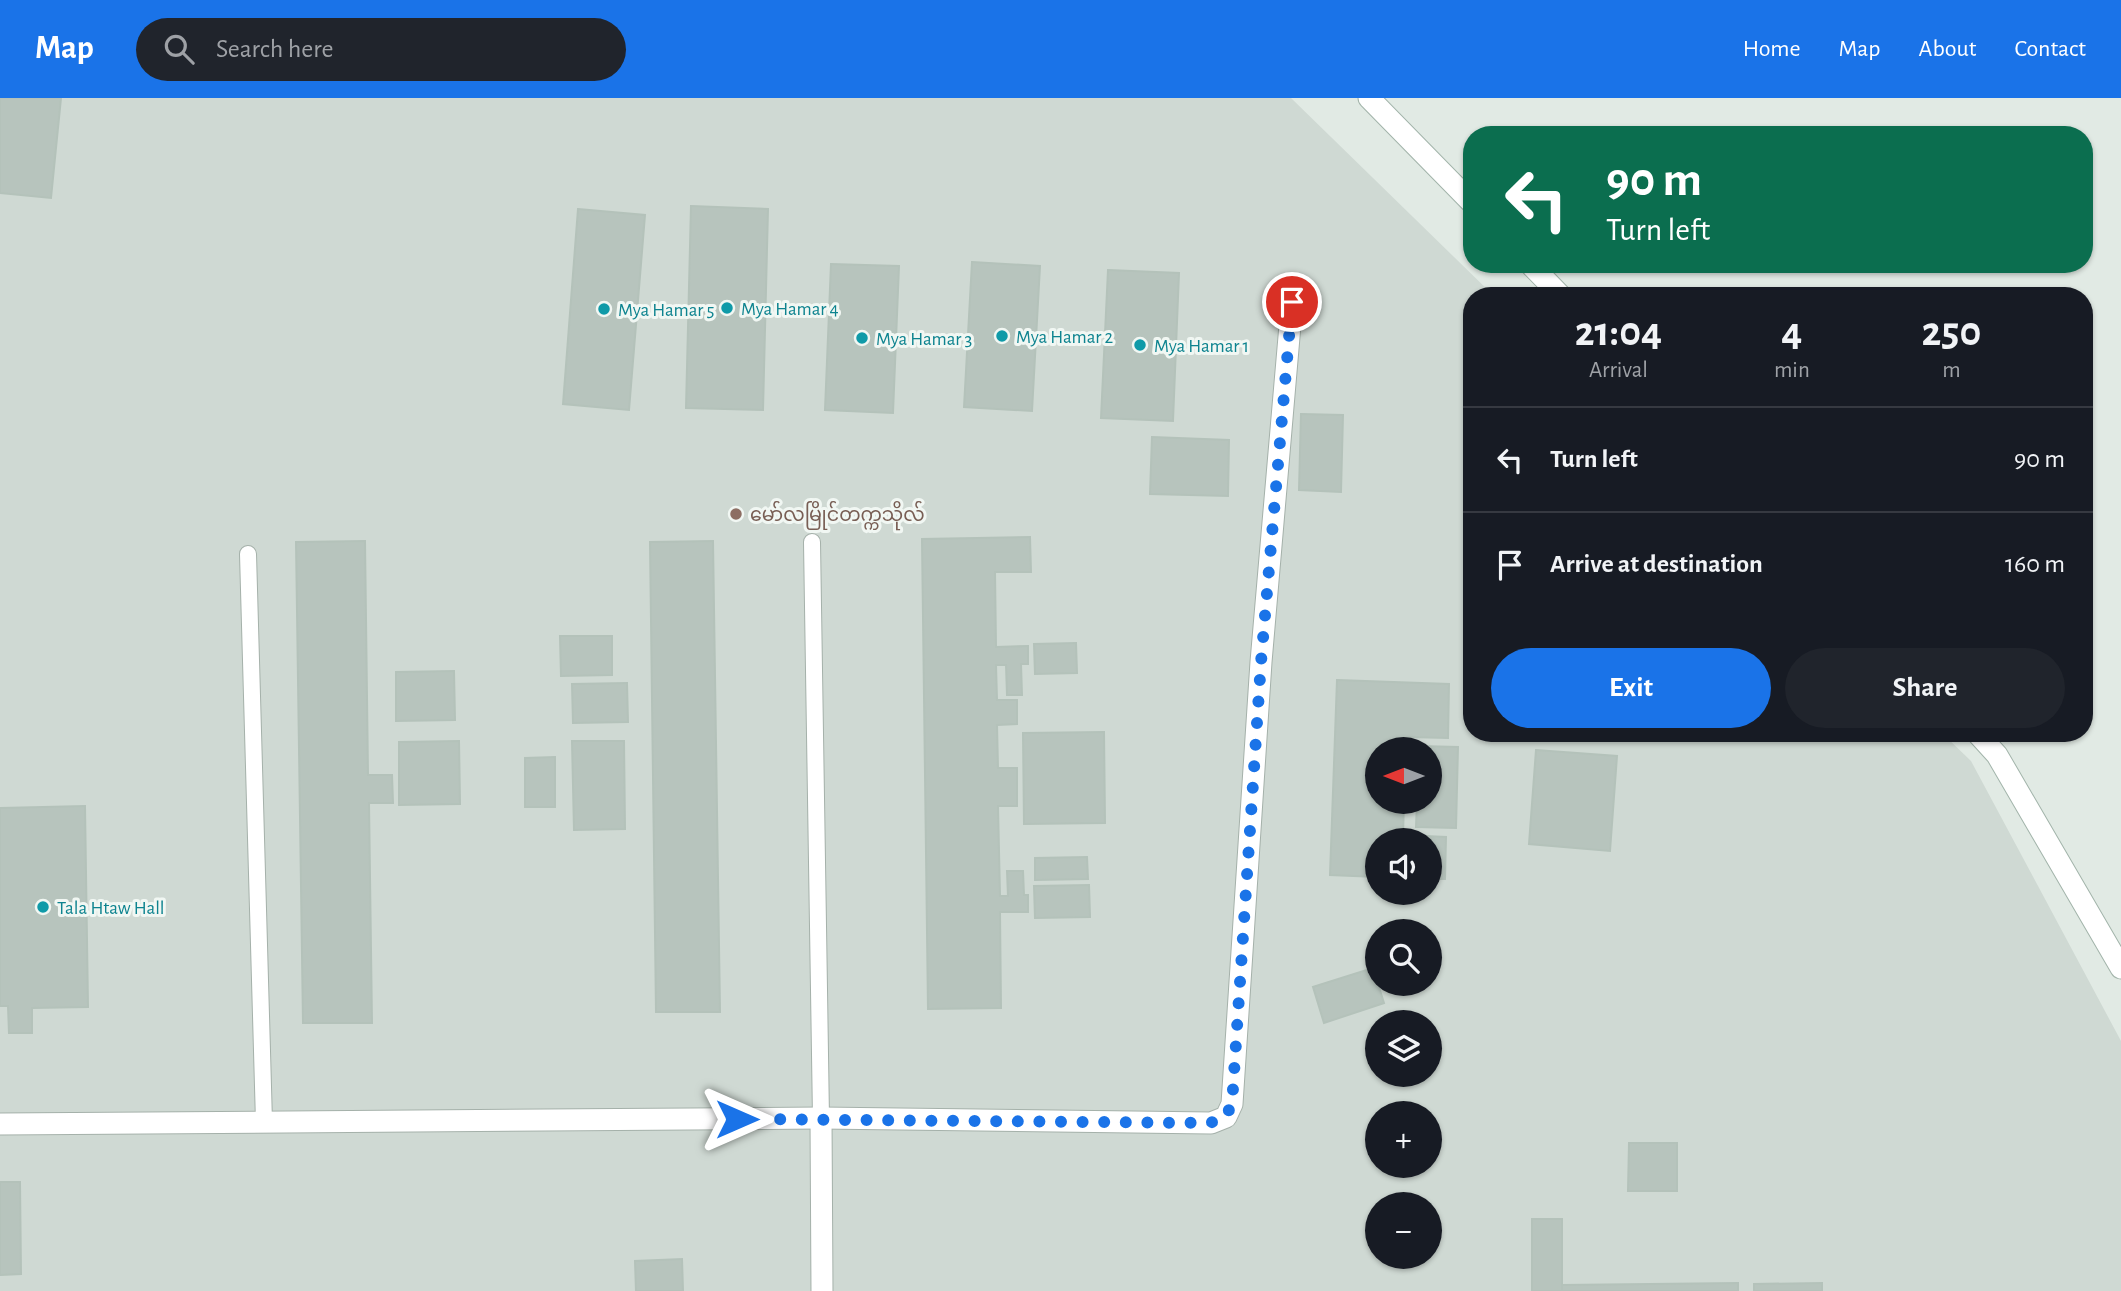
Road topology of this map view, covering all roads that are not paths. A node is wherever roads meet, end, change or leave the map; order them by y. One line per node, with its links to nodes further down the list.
1 (1369, 98): 2 (street)
2 (1463, 194)
3 (1539, 273): 4 (street)
4 (1552, 287)
5 (1292, 302): 10 (street)
6 (812, 542): 10 (lane)
7 (248, 554): 11 (lane)
8 (1985, 742): 9 (street)
9 (2121, 968)
10 (821, 1118): 11 (street); 13 (street)
11 (264, 1122): 12 (street)
12 (0, 1124)
13 (822, 1291)

